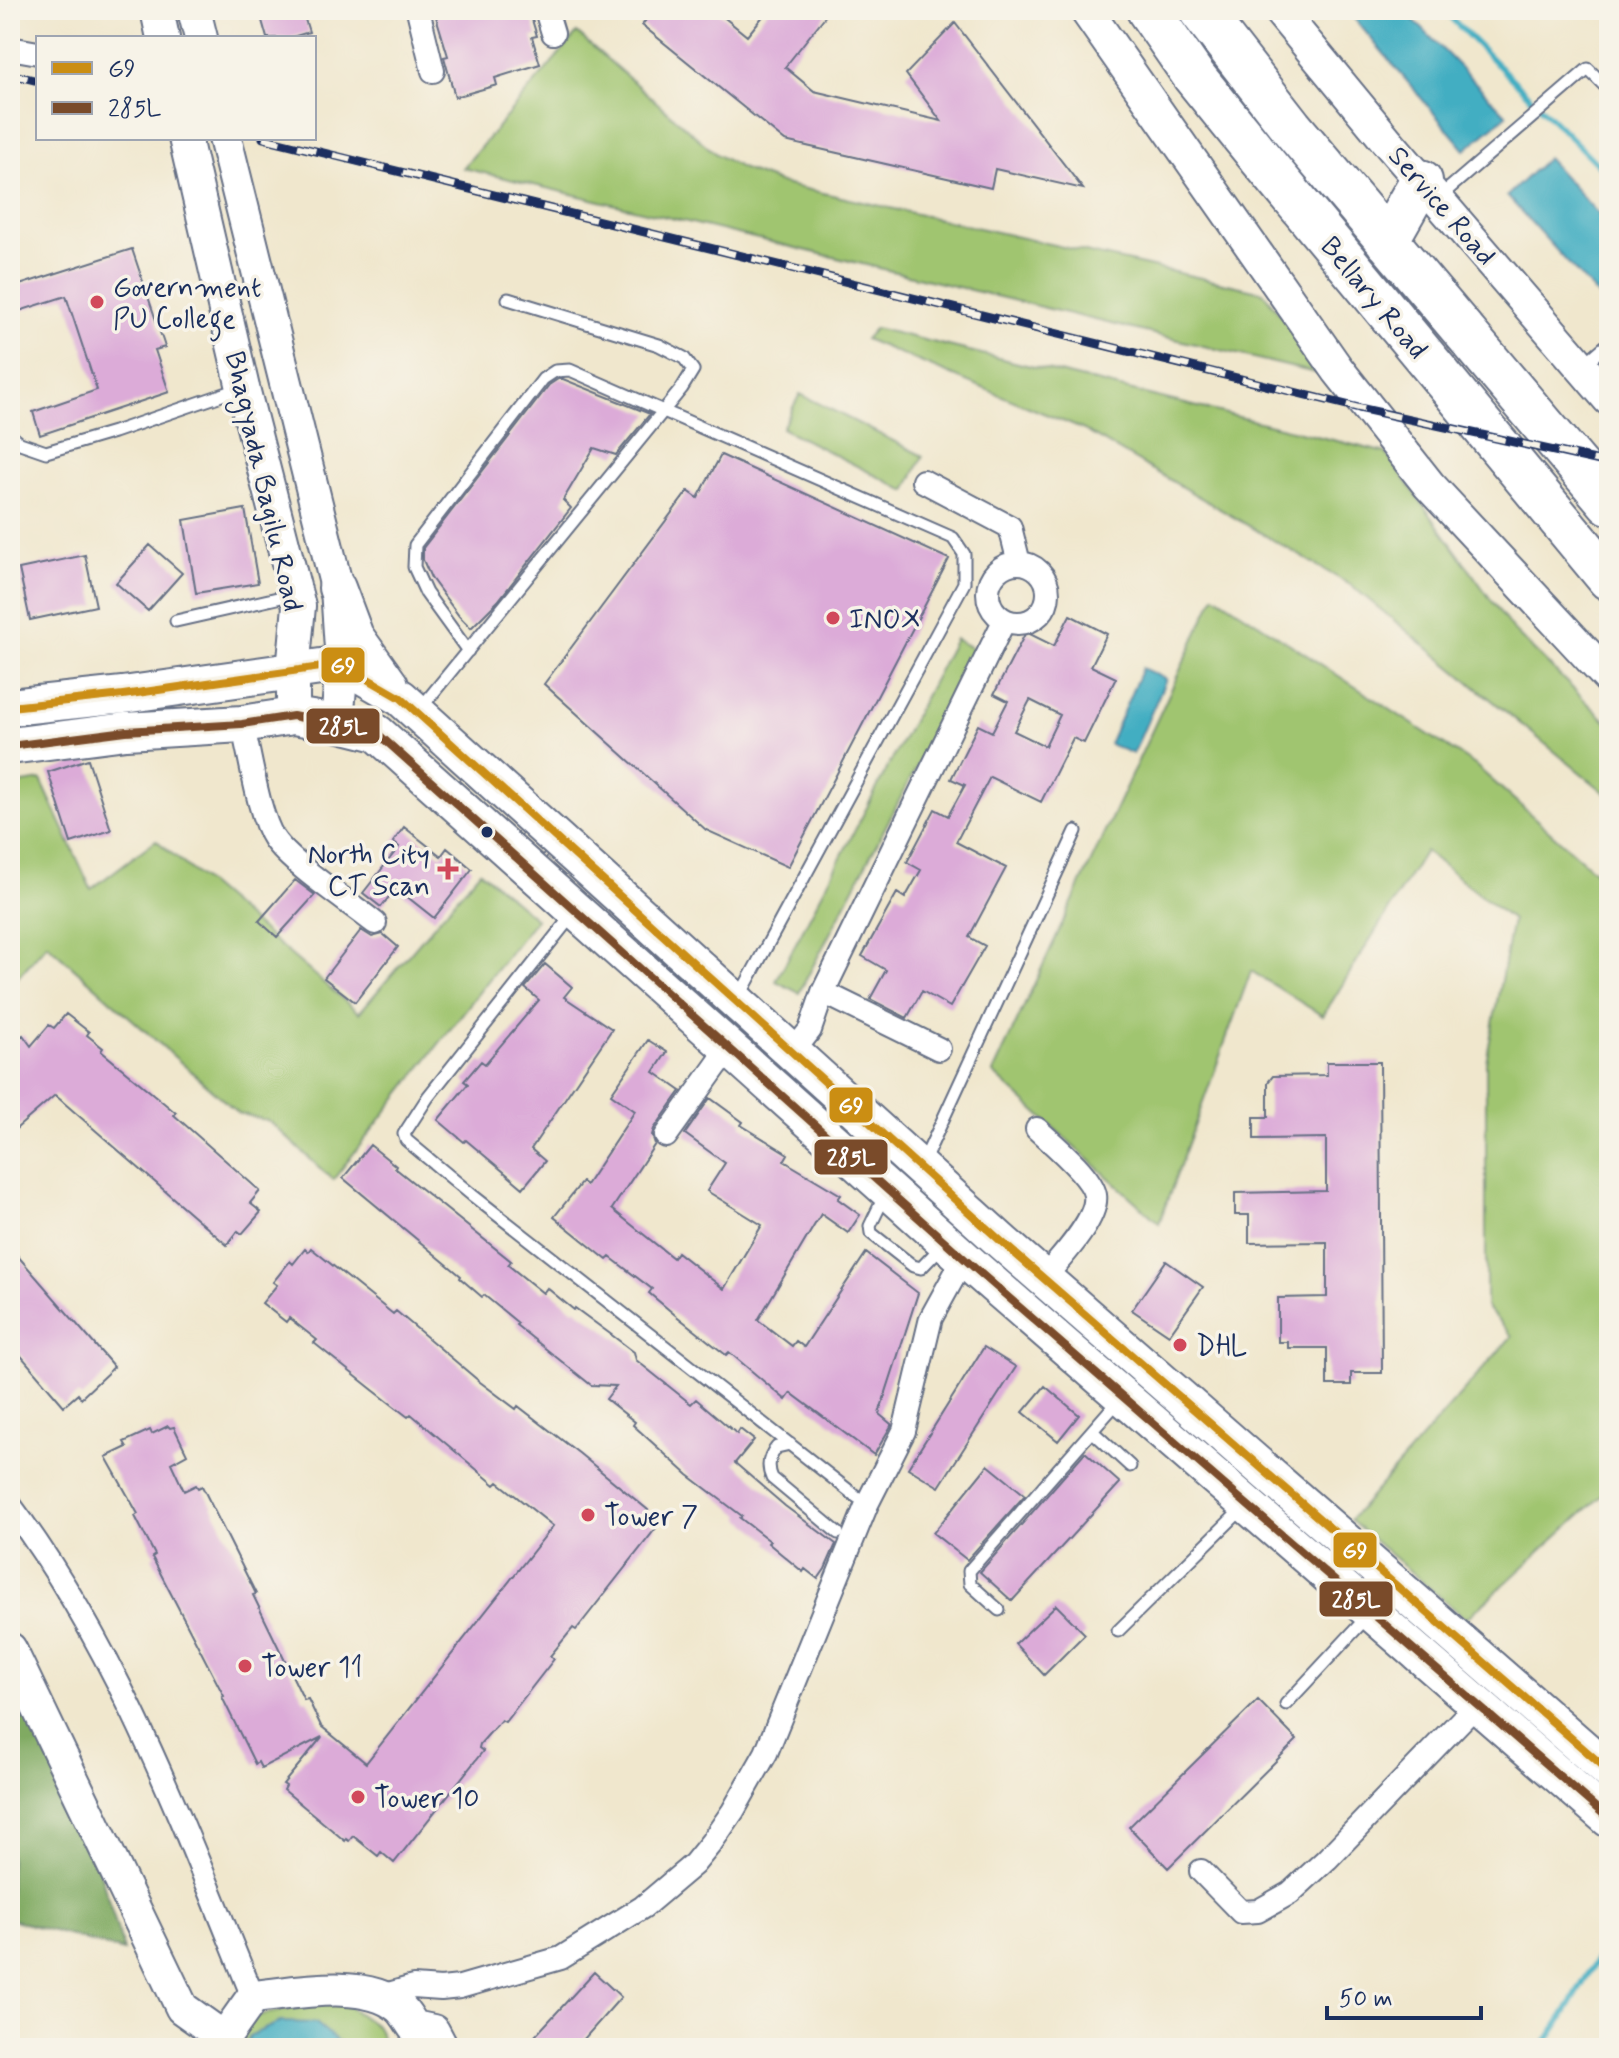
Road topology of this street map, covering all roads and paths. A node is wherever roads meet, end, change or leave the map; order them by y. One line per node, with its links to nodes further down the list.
1 (157, 10): 11 (main road)
2 (194, 10): 12 (main road)
3 (418, 10): 15 (street)
4 (546, 10): 10 (street)
5 (1086, 10): 40 (main road)
6 (1117, 10): 16 (highway)
7 (1148, 10): 16 (highway, Bellary Road)
8 (1200, 10): 21 (highway, Bellary Road)
9 (1279, 10): 20 (main road, Service Road)
10 (553, 33)
11 (163, 36)
12 (200, 36)
13 (10, 48): 14 (street)
14 (36, 53)
15 (433, 71)
16 (1193, 75): 32 (highway, Bellary Road)
17 (1609, 90): 20 (lane)
18 (185, 140): 25 (main road, Bhagyada Bagilu Road)
19 (225, 140): 33 (main road, Bhagyada Bagilu Road)
20 (1429, 190): 21 (highway); 24 (main road, Service Road)
21 (1387, 241): 30 (highway, Bellary Road)
22 (508, 299): 27 (lane)
23 (1609, 343): 24 (lane)
24 (1581, 366): 26 (main road, Service Road)
25 (243, 388): 28 (lane); 34 (main road, Bhagyada Bagilu Road)
26 (1609, 399)
27 (663, 411): 37 (lane); 37 (lane); 51 (lane)
28 (10, 435)
29 (923, 481): 31 (street)
30 (1609, 503)
31 (1019, 563): 36 (street); 36 (street)
32 (1609, 579)
33 (337, 588): 39 (main road, Bhagyada Bagilu Road); 41 (main road)
34 (296, 593): 35 (lane); 38 (main road, Bhagyada Bagilu Road)
35 (176, 621)
36 (1004, 621): 50 (street)
37 (468, 651): 41 (lane)
38 (295, 654): 39 (main road); 42 (main road); 43 (main road, Bhagyada Bagilu Road)
39 (342, 664): 41 (main road); 44 (main road, Bhagyada Bagilu Road)
40 (1609, 678)
41 (409, 705): 51 (main road)
42 (10, 707)
43 (293, 716): 44 (main road); 45 (main road)
44 (337, 723): 48 (main road)
45 (242, 724): 46 (main road); 49 (street)
46 (10, 746)
47 (1076, 831): 57 (lane)
48 (576, 911): 53 (main road); 62 (lane)
49 (375, 923)
50 (823, 992): 52 (street); 54 (street)
51 (736, 1002): 52 (main road)
52 (784, 1046): 57 (main road)
53 (729, 1048): 56 (street); 58 (main road)
54 (939, 1049)
55 (1037, 1129): 59 (street)
56 (666, 1136)
57 (920, 1169): 59 (main road)
58 (955, 1250): 60 (main road); 79 (street)
59 (1043, 1279): 74 (main road)
60 (1123, 1396): 61 (lane); 65 (main road)
61 (1092, 1431): 63 (lane); 68 (lane)
62 (790, 1444): 64 (lane); 67 (lane)
63 (1130, 1466)
64 (857, 1497)
65 (1247, 1504): 69 (main road); 70 (lane)
66 (10, 1505): 80 (street)
67 (838, 1533)
68 (999, 1610)
69 (1372, 1613): 72 (lane); 73 (main road)
70 (1118, 1631)
71 (10, 1649): 82 (main road)
72 (1286, 1704)
73 (1477, 1704): 76 (main road); 78 (street)
74 (1580, 1746): 75 (main road); 76 (main road)
75 (1609, 1771)
76 (1554, 1772): 77 (main road)
77 (1609, 1819)
78 (1201, 1871)
79 (381, 1996): 80 (main road); 81 (main road)
80 (253, 1997): 82 (main road)
81 (414, 2038): 83 (main road)
82 (223, 2043)
83 (442, 2048)

